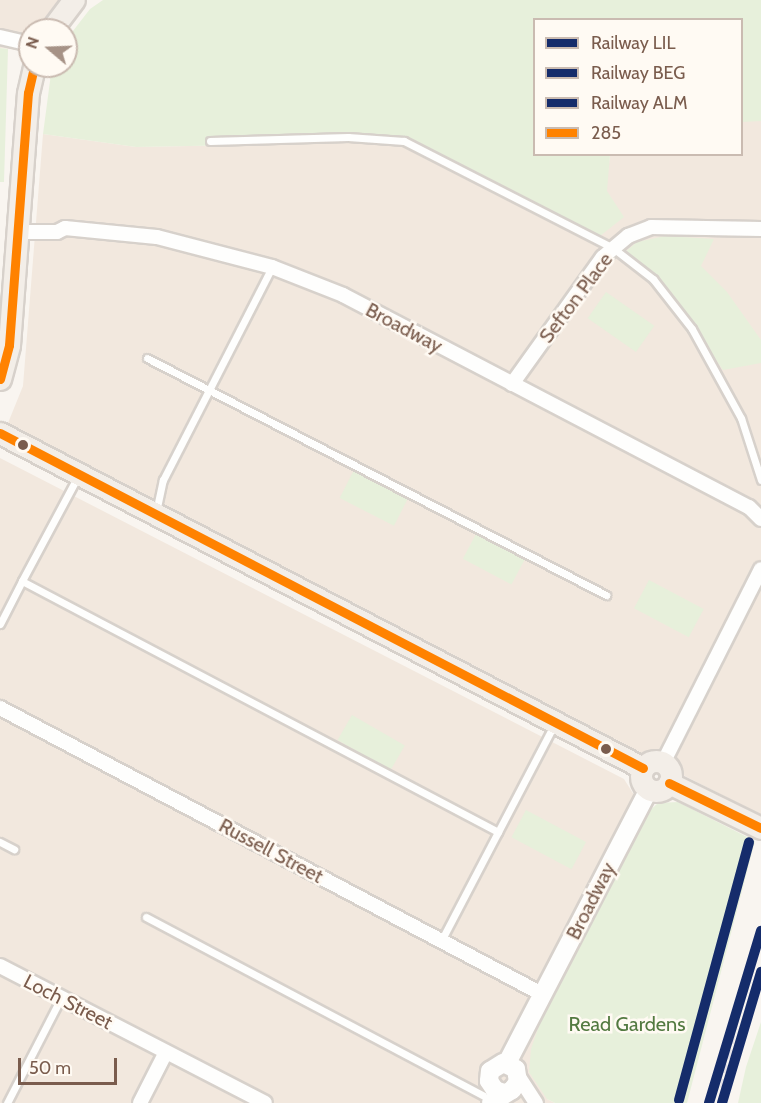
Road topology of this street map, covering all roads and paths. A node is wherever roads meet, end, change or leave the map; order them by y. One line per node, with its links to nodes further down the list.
1 (74, 0): 2 (main road)
2 (60, 18)
3 (0, 37): 4 (street)
4 (18, 41)
5 (31, 78): 8 (main road)
6 (210, 141): 9 (lane)
7 (761, 229): 9 (street, Sefton Place)
8 (18, 232): 10 (street, Broadway); 11 (main road)
9 (614, 248): 14 (street, Sefton Place); 18 (lane)
10 (272, 267): 14 (street, Broadway); 15 (lane)
11 (5, 342): 13 (main road)
12 (147, 358): 15 (lane)
13 (0, 379)
14 (512, 384): 20 (street, Broadway)
15 (212, 389): 19 (lane); 23 (lane)
16 (0, 433): 17 (main road)
17 (80, 474): 19 (main road); 22 (lane)
18 (761, 480)
19 (156, 514): 26 (main road)
20 (761, 518)
21 (761, 569): 27 (street)
22 (22, 581): 24 (lane); 32 (lane)
23 (606, 595)
24 (0, 624)
25 (0, 708): 36 (street, Russell Street)
26 (556, 723): 28 (main road); 32 (lane)
27 (663, 763): 28 (main road); 29 (main road)
28 (643, 768): 30 (main road)
29 (669, 783): 30 (main road); 31 (main road)
30 (649, 789): 38 (street, Broadway)
31 (758, 827)
32 (498, 832): 36 (lane)
33 (0, 842): 34 (lane)
34 (14, 849)
35 (146, 917): 42 (lane)
36 (441, 941): 38 (street, Russell Street)
37 (0, 966): 39 (street, Loch Street)
38 (542, 994): 41 (street, Broadway)
39 (61, 998): 40 (street, Loch Street); 43 (lane)
40 (166, 1052): 44 (street); 45 (street, Loch Street)
41 (515, 1071): 42 (street, Broadway); 42 (street, Broadway); 46 (street)
42 (493, 1096): 46 (street)
43 (7, 1103)
44 (140, 1103)
45 (265, 1103)
46 (534, 1103)

